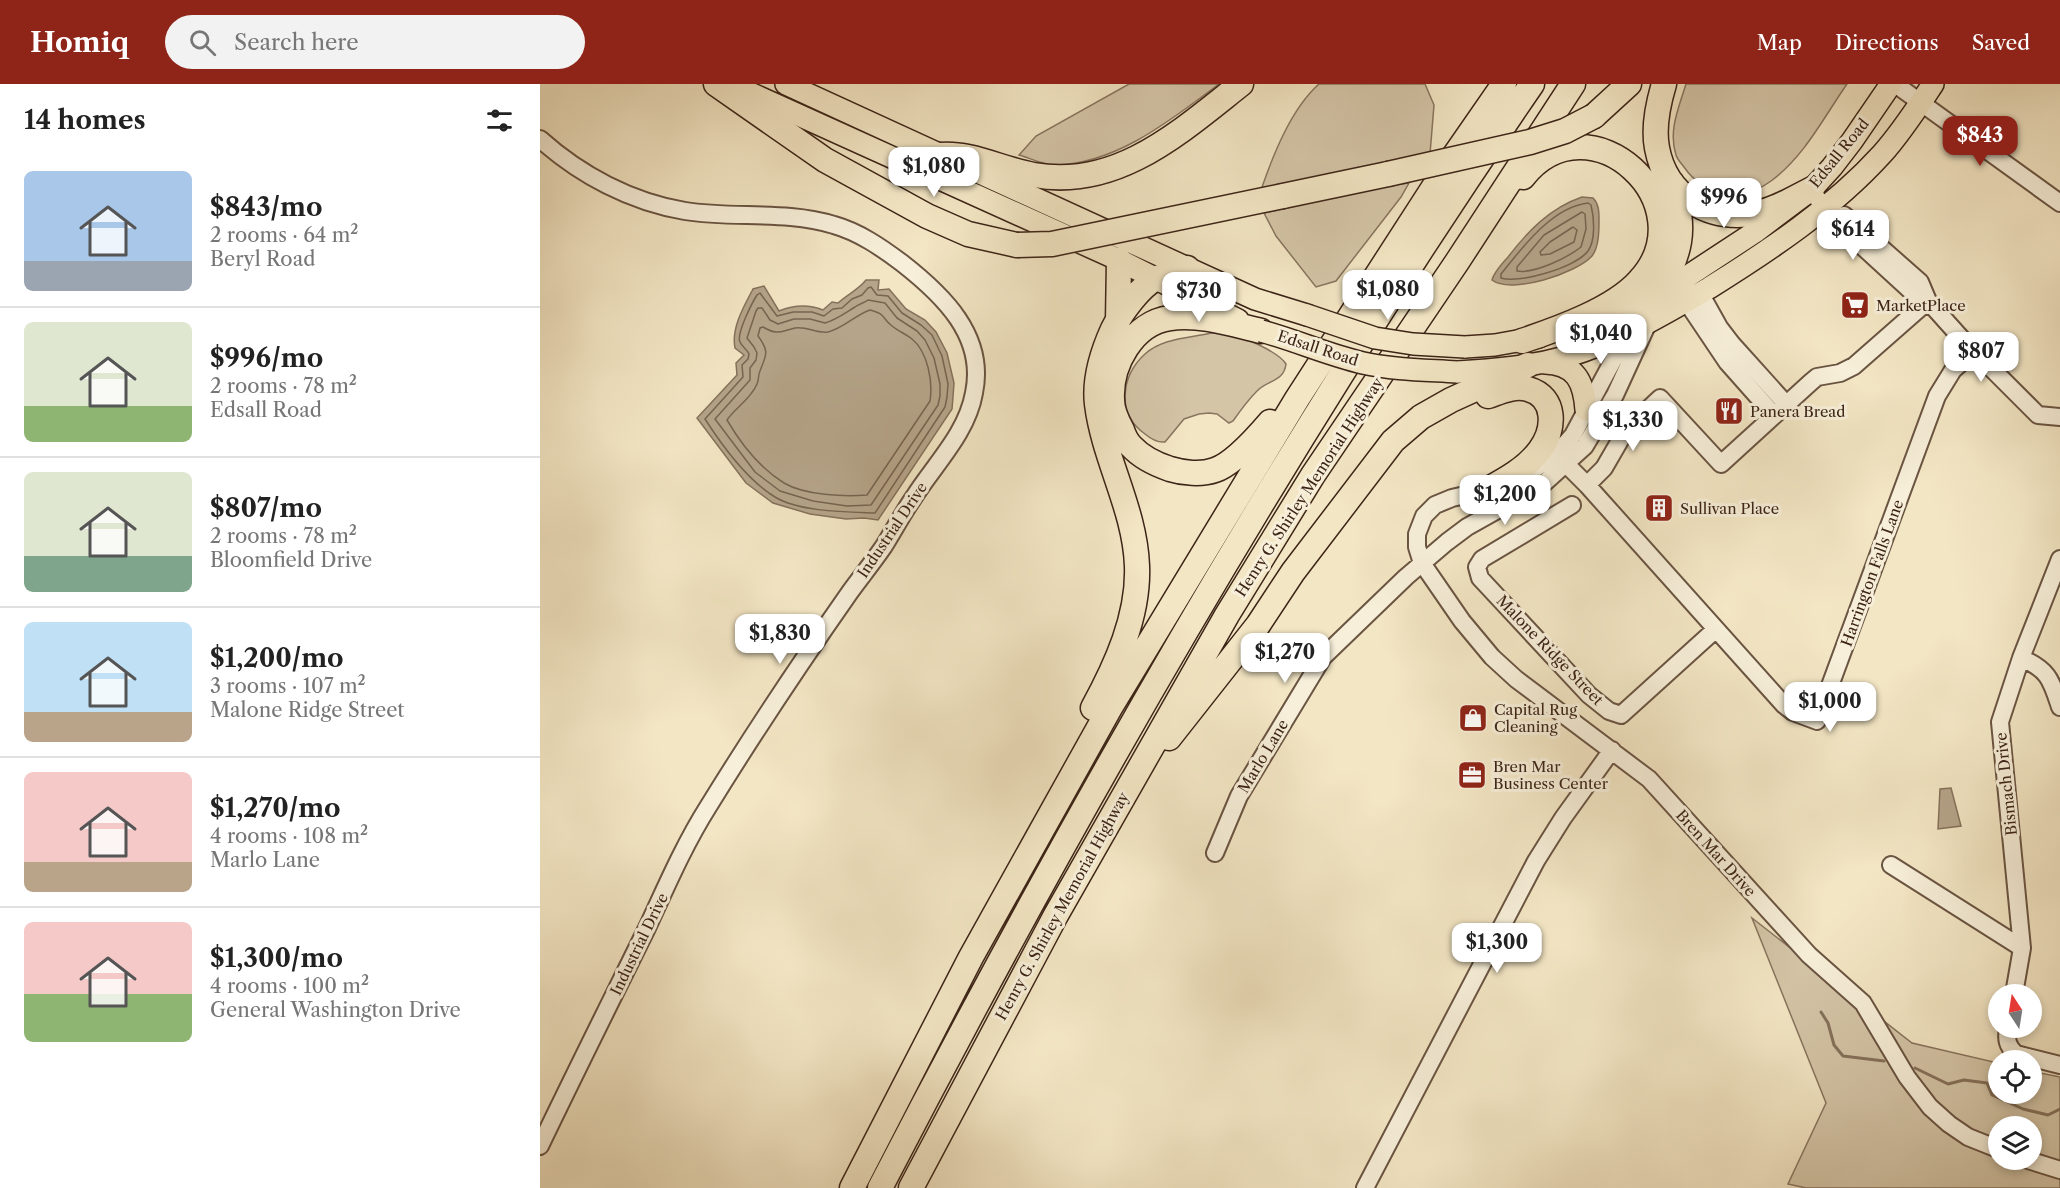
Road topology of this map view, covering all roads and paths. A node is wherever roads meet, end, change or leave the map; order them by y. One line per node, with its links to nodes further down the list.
1 (716, 84): 8 (highway, bridge)
2 (730, 84): 19 (main road, Edsall Road)
3 (786, 84): 15 (main road, Edsall Road)
4 (1241, 84): 15 (highway)
5 (1503, 84): 33 (highway)
6 (1532, 84): 61 (highway)
7 (1573, 84): 20 (highway, Henry G. Shirley Memorial Highway)
8 (1629, 84)
9 (1664, 84): 16 (highway)
10 (1890, 84): 17 (main road, Edsall Road)
11 (1896, 84): 13 (street)
12 (1933, 84): 13 (main road, Edsall Road)
13 (1921, 103): 17 (main road, Edsall Road); 18 (street)
14 (540, 139): 57 (street, Industrial Drive)
15 (940, 155): 21 (main road, Edsall Road)
16 (1672, 183): 17 (highway); 23 (highway)
17 (1821, 200): 23 (main road, Edsall Road); 24 (main road, Edsall Road); 25 (street)
18 (2060, 203)
19 (1119, 260): 22 (main road, Edsall Road); 26 (highway)
20 (1457, 262): 30 (highway); 48 (highway, Henry G. Shirley Memorial Highway)
21 (1187, 268): 22 (highway); 30 (main road, Edsall Road, bridge)
22 (1155, 279): 26 (highway); 28 (main road, Edsall Road)
23 (1656, 297): 27 (main road); 29 (street, Bren Mar Drive); 30 (main road, Edsall Road)
24 (1693, 297): 27 (main road, Edsall Road); 34 (street)
25 (1928, 301): 31 (street); 34 (street)
26 (1118, 321): 49 (highway)
27 (1648, 323): 29 (main road, Edsall Road); 37 (street, Bren Mar Drive)
28 (1261, 331): 32 (main road, Edsall Road, bridge); 33 (highway)
29 (1626, 334): 32 (main road, Edsall Road); 35 (street, Bren Mar Drive)
30 (1522, 340)
31 (1974, 351): 36 (street); 44 (street, Harrington Falls Lane)
32 (1533, 364): 35 (main road); 38 (highway)
33 (1296, 399): 49 (highway)
34 (1780, 409): 39 (street)
35 (1586, 410): 37 (street, Bren Mar Drive)
36 (2060, 417)
37 (1561, 459): 39 (street, Harrington Falls Lane); 40 (street, Bren Mar Drive); 43 (street, Bren Mar Drive)
38 (1364, 477): 40 (highway); 48 (highway)
39 (1587, 485): 44 (street, Harrington Falls Lane)
40 (1485, 491): 43 (street, Bren Mar Drive)
41 (1572, 505): 44 (street, Malone Ridge Street)
42 (2060, 559): 45 (street, Bismach Drive)
43 (1422, 563): 47 (street, Bren Mar Drive); 50 (street, Marlo Lane)
44 (1716, 629)
45 (2021, 658): 46 (street); 52 (street, Bismach Drive)
46 (2060, 708)
47 (1612, 750): 56 (street, Bren Mar Drive); 63 (street)
48 (1127, 788): 62 (highway, Henry G. Shirley Memorial Highway)
49 (1056, 805): 60 (highway)
50 (1215, 853)
51 (1891, 865): 52 (street)
52 (2022, 948): 53 (street, Bismach Drive)
53 (2016, 984)
54 (2009, 1038): 55 (street)
55 (2060, 1065)
56 (1988, 1145)
57 (540, 1146)
58 (2042, 1164): 59 (street)
59 (2060, 1170)
60 (852, 1188)
61 (879, 1188)
62 (911, 1188)
63 (1365, 1188)

